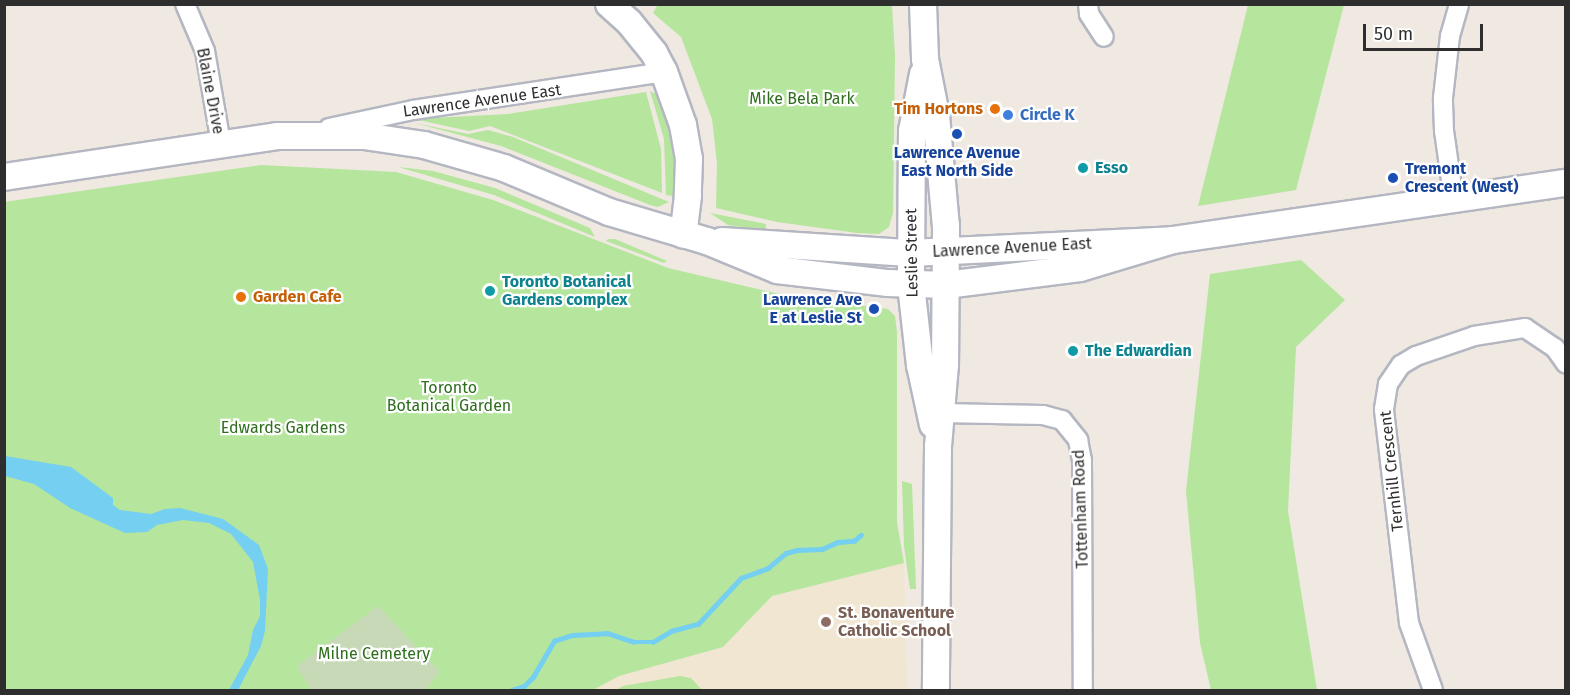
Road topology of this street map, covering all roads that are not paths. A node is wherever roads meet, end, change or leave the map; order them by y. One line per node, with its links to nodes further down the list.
1 (185, 4): 10 (street, Blaine Drive)
2 (609, 4): 8 (main road)
3 (923, 4): 7 (main road, Leslie Street)
4 (1088, 4): 6 (street)
5 (1459, 4): 13 (street)
6 (1104, 37)
7 (925, 59): 16 (main road, Leslie Street); 17 (main road, Leslie Street)
8 (664, 72): 9 (street, Lawrence Avenue East); 14 (main road)
9 (300, 135): 10 (main road, Lawrence Avenue East); 14 (main road, Lawrence Avenue East)
10 (221, 144): 11 (main road, Lawrence Avenue East)
11 (4, 177)
12 (1566, 183): 13 (main road, Lawrence Avenue East)
13 (1454, 201): 15 (main road, Lawrence Avenue East)
14 (695, 238): 16 (main road, Lawrence Avenue East); 18 (main road, Lawrence Avenue East)
15 (1173, 240): 17 (main road, Lawrence Avenue East); 19 (main road, Lawrence Avenue East)
16 (910, 253): 17 (main road, Lawrence Avenue East); 18 (main road, Leslie Street)
17 (946, 253): 19 (main road, Leslie Street)
18 (911, 285): 19 (main road, Lawrence Avenue East); 22 (main road, Leslie Street)
19 (946, 285): 21 (main road, Leslie Street)
20 (1566, 364): 25 (street, Ternhill Crescent)
21 (941, 413): 22 (main road, Leslie Street); 24 (street, Tottenham Road)
22 (938, 446): 23 (main road, Leslie Street)
23 (936, 690)
24 (1083, 690)
25 (1433, 690)

